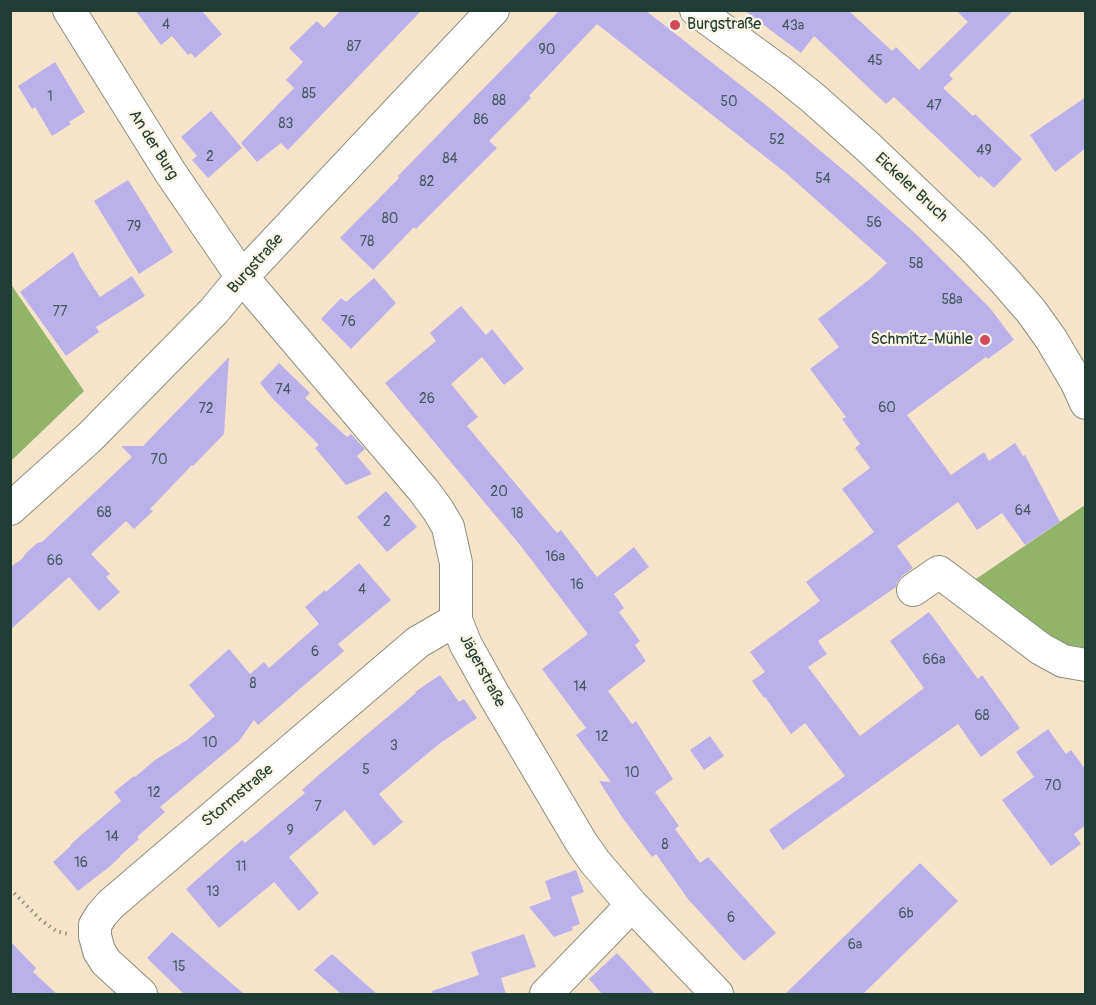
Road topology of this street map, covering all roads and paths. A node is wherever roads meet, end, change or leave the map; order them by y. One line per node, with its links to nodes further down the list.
1 (69, 10): 4 (street, An der Burg)
2 (493, 10): 4 (street, Burgstraße)
3 (696, 10): 5 (street, Eickeler Bruch)
4 (242, 277): 6 (street, Burgstraße); 8 (street, Jägerstraße)
5 (1086, 402)
6 (10, 509)
7 (913, 590): 9 (street)
8 (456, 621): 11 (street, Jägerstraße); 12 (street, Stormstraße)
9 (1086, 665)
10 (10, 889): 12 (path)
11 (632, 904): 14 (street); 15 (street, Jägerstraße)
12 (95, 936): 13 (street)
13 (141, 994)
14 (546, 994)
15 (717, 994)

